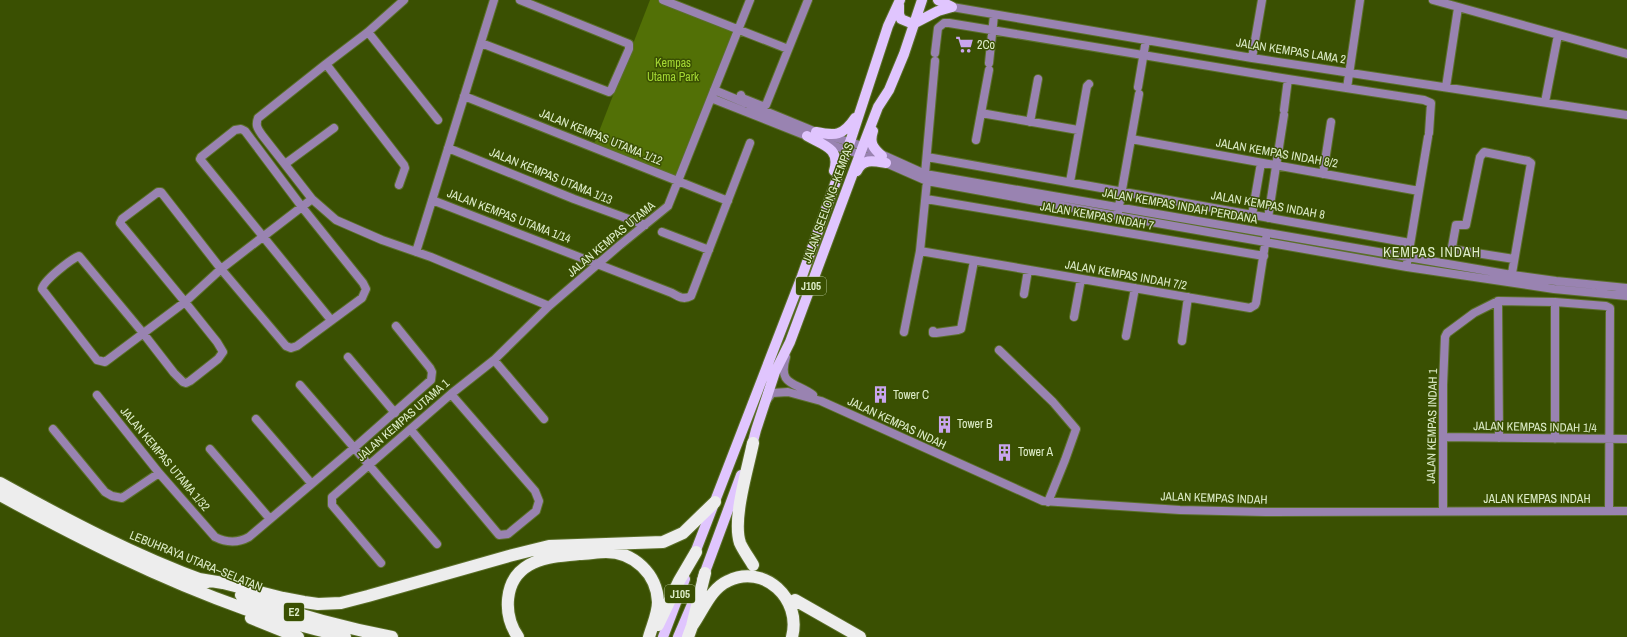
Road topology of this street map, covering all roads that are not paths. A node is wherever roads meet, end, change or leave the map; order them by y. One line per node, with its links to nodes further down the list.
1 (404, 0): 19 (street)
2 (494, 0): 22 (street)
3 (520, 0): 22 (street)
4 (663, 0): 17 (street)
5 (750, 0): 17 (street, JALAN KEMPAS UTAMA)
6 (808, 0): 23 (street)
7 (922, 0): 16 (main road, JALAN SEELONG–KEMPAS / J105)
8 (938, 0): 13 (main road)
9 (1262, 0): 26 (street)
10 (1360, 0): 28 (street)
11 (1433, 0): 14 (street)
12 (899, 1): 16 (main road); 39 (main road, JALAN SEELONG–KEMPAS / J105)
13 (952, 7): 15 (street, JALAN KEMPAS LAMA 2); 16 (main road)
14 (1458, 8): 20 (street); 32 (street)
15 (994, 14): 18 (street); 21 (street, JALAN KEMPAS LAMA 2)
16 (913, 24): 34 (main road, JALAN SEELONG–KEMPAS / J105)
17 (739, 30): 23 (street); 35 (street, JALAN KEMPAS UTAMA)
18 (992, 31): 25 (street); 40 (street); 54 (street)
19 (368, 32): 27 (street); 42 (street)
20 (1558, 35): 24 (street); 38 (street)
21 (1146, 40): 25 (street); 26 (street, JALAN KEMPAS LAMA 2)
22 (481, 43): 37 (street)
23 (788, 49): 36 (street)
24 (1627, 54)
25 (1143, 55): 30 (street); 48 (street)
26 (1252, 58): 28 (street, JALAN KEMPAS LAMA 2)
27 (326, 64): 57 (street); 63 (street)
28 (1350, 72): 32 (street, JALAN KEMPAS LAMA 2); 33 (street)
29 (1038, 78): 43 (street)
30 (1288, 79): 33 (street); 58 (street)
31 (1090, 84): 46 (street)
32 (1446, 87): 38 (street, JALAN KEMPAS LAMA 2)
33 (1347, 88): 64 (street)
34 (889, 90): 53 (main road, JALAN SEELONG–KEMPAS / J105); 55 (main road)
35 (713, 94): 47 (street); 47 (street); 61 (street, JALAN KEMPAS UTAMA)
36 (741, 95)
37 (464, 96): 52 (street); 61 (street, JALAN KEMPAS UTAMA 1/12)
38 (1544, 102): 41 (street, JALAN KEMPAS LAMA 2)
39 (861, 107): 47 (main road); 51 (main road, JALAN SEELONG–KEMPAS / J105)
40 (981, 113): 43 (street); 49 (street)
41 (1627, 115)
42 (438, 120)
43 (1030, 122): 46 (street)
44 (1331, 122): 59 (street)
45 (334, 128): 57 (street)
46 (1078, 130): 62 (street)
47 (811, 134): 51 (street); 93 (main road)
48 (1131, 139): 56 (street, JALAN KEMPAS INDAH 8/2); 65 (street)
49 (976, 140)
50 (750, 143): 69 (street)
51 (848, 146): 53 (street); 93 (main road, JALAN SEELONG–KEMPAS / J105)
52 (448, 148): 68 (street); 76 (street, JALAN KEMPAS UTAMA 1/13)
53 (861, 150): 55 (street); 72 (main road, JALAN SEELONG–KEMPAS / J105)
54 (927, 157): 60 (street); 62 (street, JALAN KEMPAS INDAH 8)
55 (884, 159): 60 (street); 72 (main road)
56 (1261, 163): 58 (street, JALAN KEMPAS INDAH 8/2); 73 (street)
57 (285, 164): 67 (street)
58 (1276, 165): 59 (street, JALAN KEMPAS INDAH 8/2); 75 (street)
59 (1323, 174): 64 (street, JALAN KEMPAS INDAH 8/2)
60 (926, 177): 66 (street); 71 (street, JALAN KEMPAS INDAH PERDANA); 74 (street, JALAN KEMPAS INDAH PERDANA)
61 (678, 182): 69 (street, JALAN KEMPAS UTAMA 1/12); 76 (street, JALAN KEMPAS UTAMA)
62 (1070, 182): 65 (street, JALAN KEMPAS INDAH 8)
63 (399, 185)
64 (1419, 191): 81 (street)
65 (1122, 192): 71 (street); 73 (street, JALAN KEMPAS INDAH 8)
66 (926, 199): 83 (street); 85 (street, JALAN KEMPAS INDAH 7)
67 (312, 200): 70 (street); 84 (street)
68 (432, 200): 84 (street); 89 (street, JALAN KEMPAS UTAMA 1/14)
69 (728, 202): 82 (street)
70 (302, 207): 79 (street); 79 (street); 106 (street)
71 (1119, 207): 74 (street); 78 (street, JALAN KEMPAS INDAH PERDANA)
72 (840, 211): 113 (main road, JALAN SEELONG–KEMPAS / J105)
73 (1252, 215): 75 (street, JALAN KEMPAS INDAH 8)
74 (1117, 216): 80 (street, JALAN KEMPAS INDAH PERDANA)
75 (1268, 218): 81 (street, JALAN KEMPAS INDAH 8)
76 (645, 225): 89 (street, JALAN KEMPAS UTAMA)
77 (662, 232): 82 (street)
78 (1267, 233): 80 (street, JALAN KEMPAS INDAH 7/2); 86 (street, JALAN KEMPAS INDAH PERDANA)
79 (263, 238): 91 (street); 106 (street)
80 (1265, 242): 85 (street, JALAN KEMPAS INDAH 7/2); 90 (street, JALAN KEMPAS INDAH PERDANA)
81 (1410, 243): 86 (street)
82 (709, 250): 89 (street, JALAN KEMPAS UTAMA 1/14)
83 (920, 251): 88 (street, JALAN KEMPAS INDAH 7/2); 109 (street)
84 (416, 252): 104 (street)
85 (1264, 256): 100 (street, JALAN KEMPAS INDAH 7/2)
86 (1408, 258): 90 (street); 94 (street, JALAN KEMPAS INDAH PERDANA)
87 (1514, 259): 87 (street); 94 (street)
88 (974, 260): 92 (street, JALAN KEMPAS INDAH 7/2); 108 (street)
89 (599, 264): 104 (street, JALAN KEMPAS UTAMA)
90 (1407, 266): 94 (street, JALAN KEMPAS INDAH PERDANA)
91 (221, 269): 102 (street); 102 (street); 106 (street)
92 (1028, 270): 95 (street, JALAN KEMPAS INDAH 7/2); 98 (street)
93 (802, 276): 140 (main road, JALAN SEELONG–KEMPAS / J105)
94 (1511, 278): 97 (street); 99 (street)
95 (1081, 279): 96 (street, JALAN KEMPAS INDAH 7/2); 105 (street)
96 (1135, 288): 100 (street, JALAN KEMPAS INDAH 7/2); 111 (street)
97 (1627, 288)
98 (1024, 294)
99 (1627, 296)
100 (1188, 297): 112 (street)
101 (1498, 300): 103 (street); 127 (street, JALAN KEMPAS INDAH 1); 128 (street)
102 (185, 302): 110 (street); 110 (street)
103 (1555, 302): 129 (street); 131 (street)
104 (549, 306): 116 (street, JALAN KEMPAS UTAMA)
105 (1074, 317)
106 (331, 320)
107 (396, 326): 122 (street)
108 (933, 330)
109 (904, 332)
110 (143, 333): 110 (street)
111 (1126, 336)
112 (1182, 341)
113 (790, 342): 120 (street); 121 (main road, JALAN SEELONG–KEMPAS / J105)
114 (999, 350): 141 (street)
115 (348, 357): 122 (street)
116 (494, 360): 118 (street, JALAN KEMPAS UTAMA 1); 124 (street)
117 (300, 385): 134 (street)
118 (451, 394): 126 (street, JALAN KEMPAS UTAMA 1); 126 (street)
119 (97, 396): 136 (street, JALAN KEMPAS UTAMA 1/32)
120 (822, 401): 121 (street); 141 (street, JALAN KEMPAS INDAH)
121 (764, 405): 132 (main road, JALAN SEELONG–KEMPAS / J105)
122 (394, 413): 134 (street)
123 (256, 419): 138 (street)
124 (544, 419)
125 (53, 429): 136 (street)
126 (411, 430): 135 (street, JALAN KEMPAS UTAMA 1)
127 (1443, 437): 128 (street, JALAN KEMPAS INDAH 1/4); 142 (street, JALAN KEMPAS INDAH 1)
128 (1499, 438): 129 (street, JALAN KEMPAS INDAH 1/4)
129 (1555, 439): 131 (street, JALAN KEMPAS INDAH 1/4)
130 (1627, 439): 131 (street, JALAN KEMPAS INDAH 1/4)
131 (1610, 440): 143 (street)
132 (753, 443): 149 (highway); 150 (main road, JALAN SEELONG–KEMPAS / J105)
133 (210, 448): 145 (street)
134 (354, 448): 135 (street); 138 (street)
135 (369, 465): 146 (street); 148 (street, JALAN KEMPAS UTAMA 1)
136 (159, 473): 145 (street, JALAN KEMPAS UTAMA 1/32)
137 (0, 483): 151 (highway, LEBUHRAYA UTARA–SELATAN / E2)
138 (311, 483): 145 (street)
139 (0, 495): 151 (highway, LEBUHRAYA UTARA–SELATAN / E2)
140 (715, 502): 147 (main road, JALAN SEELONG–KEMPAS / J105); 151 (highway)
141 (1048, 502): 142 (street, JALAN KEMPAS INDAH)
142 (1443, 511): 143 (street, JALAN KEMPAS INDAH)
143 (1609, 511): 144 (street, JALAN KEMPAS INDAH)
144 (1627, 511)
145 (270, 519)
146 (437, 544)
147 (696, 552): 159 (highway); 160 (main road, J105)
148 (381, 563)
149 (752, 565)
150 (705, 574): 153 (highway); 161 (main road, J105)
151 (197, 584): 154 (highway); 155 (highway, LEBUHRAYA UTARA–SELATAN / E2); 156 (highway, LEBUHRAYA UTARA–SELATAN / E2)
152 (795, 600): 163 (highway)
153 (690, 632): 162 (highway)
154 (298, 637)
155 (345, 637)
156 (392, 637)
157 (518, 637): 158 (highway)
158 (649, 637)
159 (652, 637)
160 (663, 637)
161 (678, 637)
162 (792, 637)
163 (860, 637)

